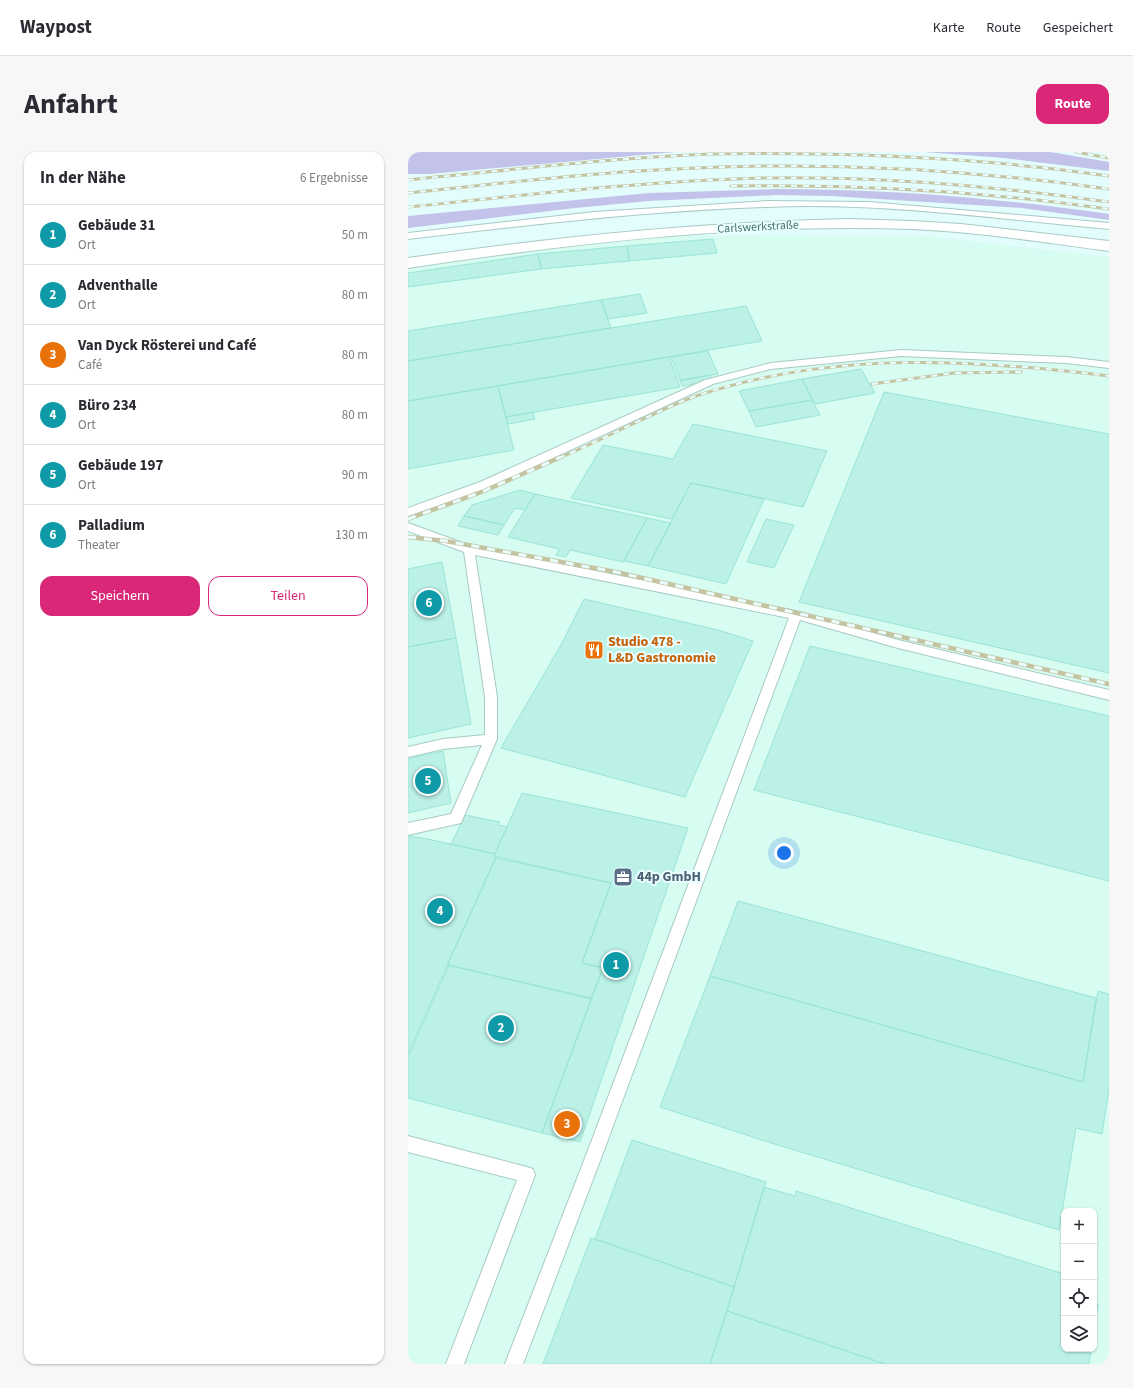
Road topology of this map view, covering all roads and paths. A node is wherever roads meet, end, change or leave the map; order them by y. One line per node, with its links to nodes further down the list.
1 (1109, 226): 2 (lane)
2 (408, 236)
3 (1109, 246): 4 (street, Carlswerkstraße)
4 (408, 263)
5 (1109, 365): 6 (lane)
6 (408, 512)
7 (408, 527): 8 (lane)
8 (469, 550): 9 (lane); 11 (lane)
9 (796, 615): 10 (lane); 16 (lane)
10 (1109, 695)
11 (491, 739): 12 (lane); 13 (lane)
12 (408, 752)
13 (408, 829)
14 (408, 1144): 15 (lane)
15 (455, 1364)
16 (514, 1364)

